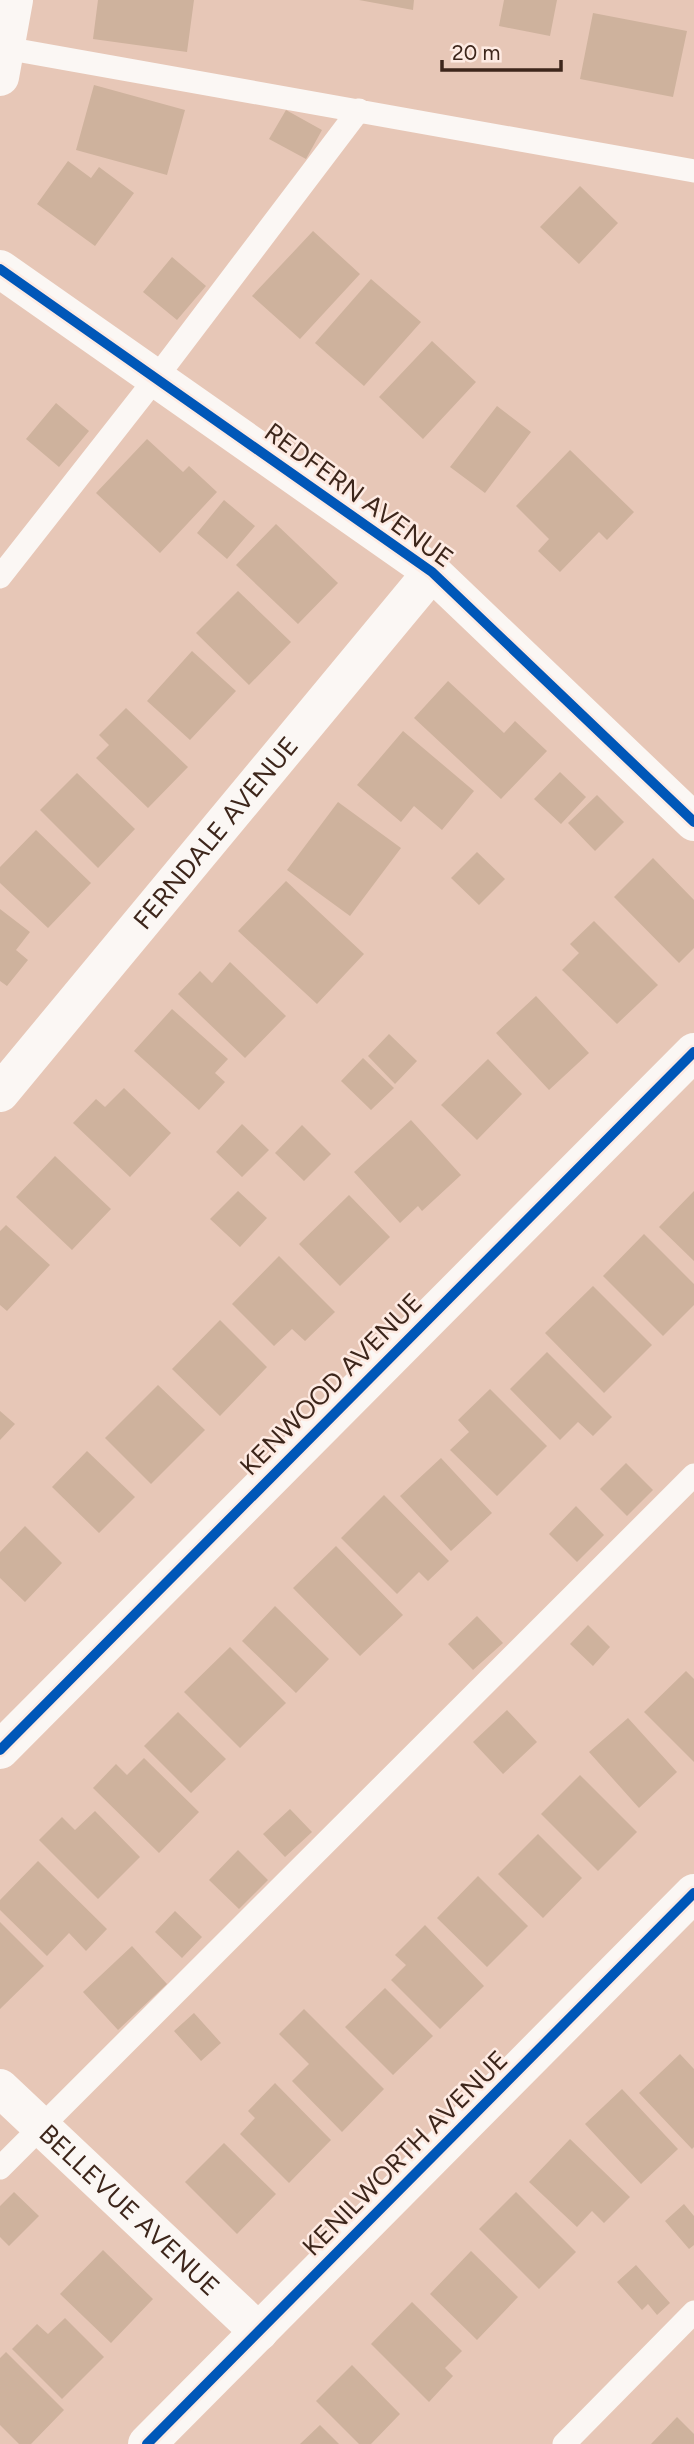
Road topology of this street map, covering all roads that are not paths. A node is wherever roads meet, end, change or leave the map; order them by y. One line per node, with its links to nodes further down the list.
1 (14, 0): 2 (street)
2 (2, 57): 3 (lane)
3 (359, 110): 4 (lane); 6 (lane)
4 (694, 171)
5 (0, 269): 6 (street, REDFERN AVENUE)
6 (156, 378): 7 (street, REDFERN AVENUE); 8 (lane)
7 (432, 572): 9 (street, REDFERN AVENUE); 11 (street, FERNDALE AVENUE)
8 (0, 577)
9 (694, 822)
10 (694, 1052): 13 (street, KENWOOD AVENUE)
11 (0, 1093)
12 (694, 1475): 16 (lane)
13 (0, 1749)
14 (694, 1893): 19 (street, KENILWORTH AVENUE)
15 (0, 2088): 16 (street, BELLEVUE AVENUE)
16 (41, 2126): 17 (lane); 19 (street, BELLEVUE AVENUE)
17 (0, 2168)
18 (694, 2312): 21 (lane)
19 (259, 2332): 20 (street, KENILWORTH AVENUE)
20 (147, 2444)
21 (564, 2444)

